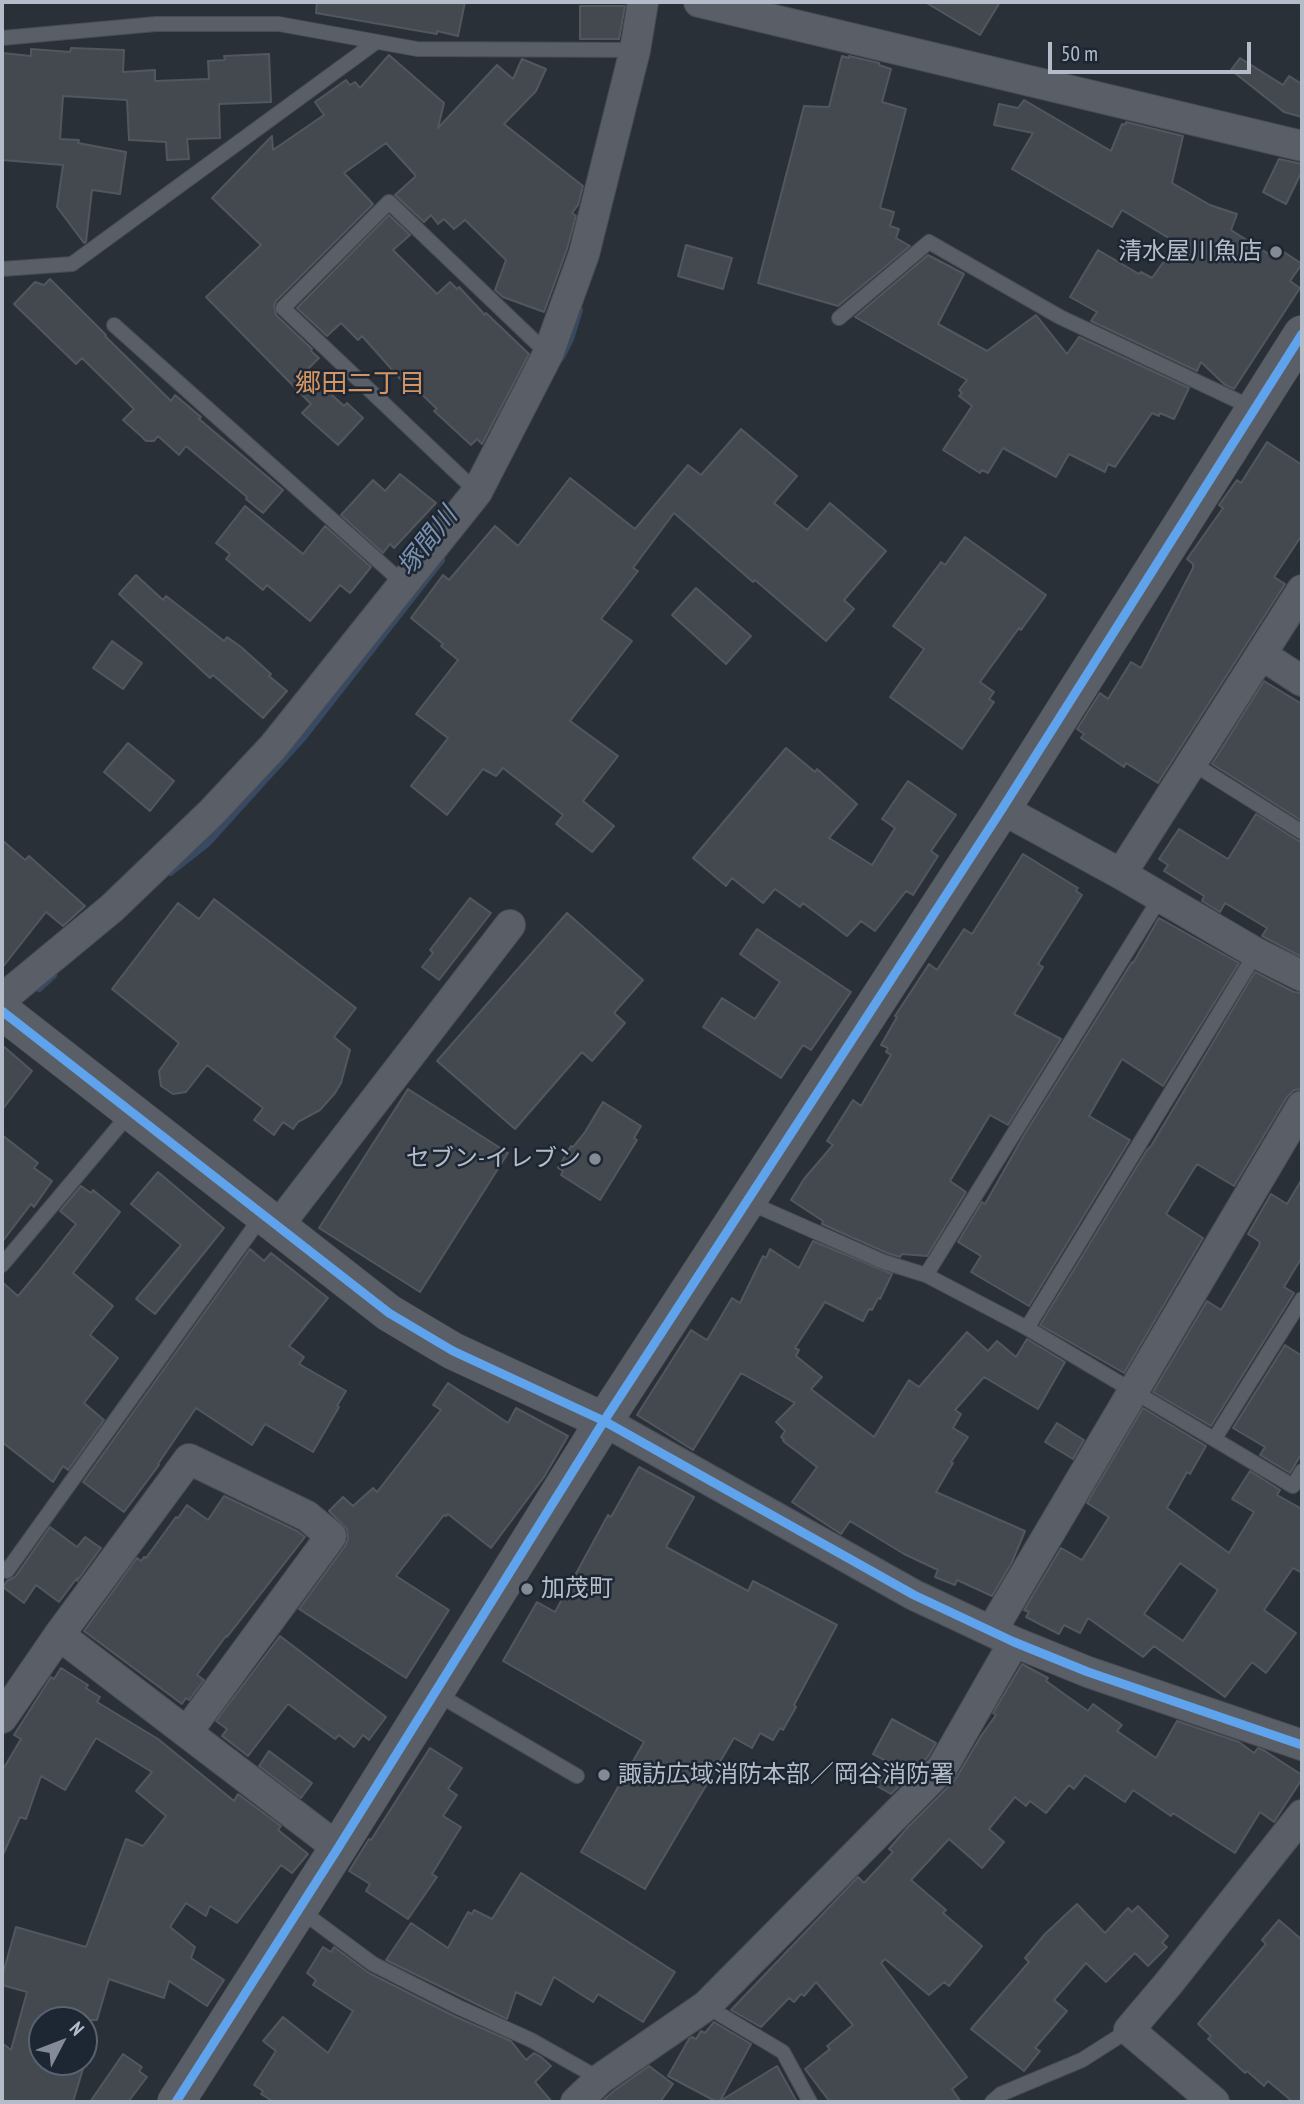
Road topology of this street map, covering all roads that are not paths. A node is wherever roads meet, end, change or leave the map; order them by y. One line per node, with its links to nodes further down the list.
1 (643, 2): 5 (street)
2 (699, 2): 6 (street)
3 (2, 38): 4 (lane)
4 (376, 42): 5 (lane); 7 (lane)
5 (635, 50): 11 (street)
6 (1302, 146)
7 (2, 270)
8 (839, 318): 12 (lane)
9 (114, 325): 14 (lane)
10 (1302, 334): 12 (street)
11 (548, 354): 13 (street); 13 (lane)
12 (1255, 409): 19 (street)
13 (477, 492): 14 (street)
14 (403, 583): 26 (street)
15 (1302, 590): 16 (street)
16 (1262, 654): 17 (street); 18 (street)
17 (1302, 681)
18 (1192, 763): 20 (lane); 21 (street)
19 (1002, 809): 21 (street); 30 (street)
20 (1302, 832)
21 (1121, 874): 22 (street)
22 (1160, 898): 24 (street); 33 (lane)
23 (510, 925): 31 (street)
24 (1256, 953): 25 (street); 35 (lane)
25 (1302, 976)
26 (2, 999)
27 (2, 1011): 29 (street)
28 (1302, 1106): 36 (street)
29 (131, 1112): 31 (street); 32 (lane)
30 (747, 1201): 33 (lane); 37 (street)
31 (271, 1220): 37 (street); 40 (lane)
32 (2, 1265)
33 (926, 1275): 35 (lane)
34 (1302, 1299): 38 (lane)
35 (1027, 1328): 36 (lane)
36 (1133, 1391): 38 (lane); 42 (street)
37 (604, 1421): 42 (street); 43 (street)
38 (1215, 1438): 39 (lane)
39 (1302, 1471)
40 (2, 1568)
41 (59, 1635): 44 (street); 45 (street); 45 (street)
42 (1003, 1636): 46 (street); 51 (street)
43 (435, 1693): 47 (lane); 49 (street)
44 (2, 1718)
45 (187, 1732): 49 (street)
46 (1302, 1745)
47 (577, 1776)
48 (1302, 1815): 52 (street)
49 (338, 1848): 50 (street)
50 (299, 1910): 53 (lane); 54 (street)
51 (706, 2006): 53 (street); 56 (lane)
52 (1129, 2030): 57 (lane); 58 (street)
53 (600, 2079): 55 (street)
54 (176, 2102)
55 (576, 2102)
56 (810, 2102)
57 (992, 2102)
58 (1214, 2102)

